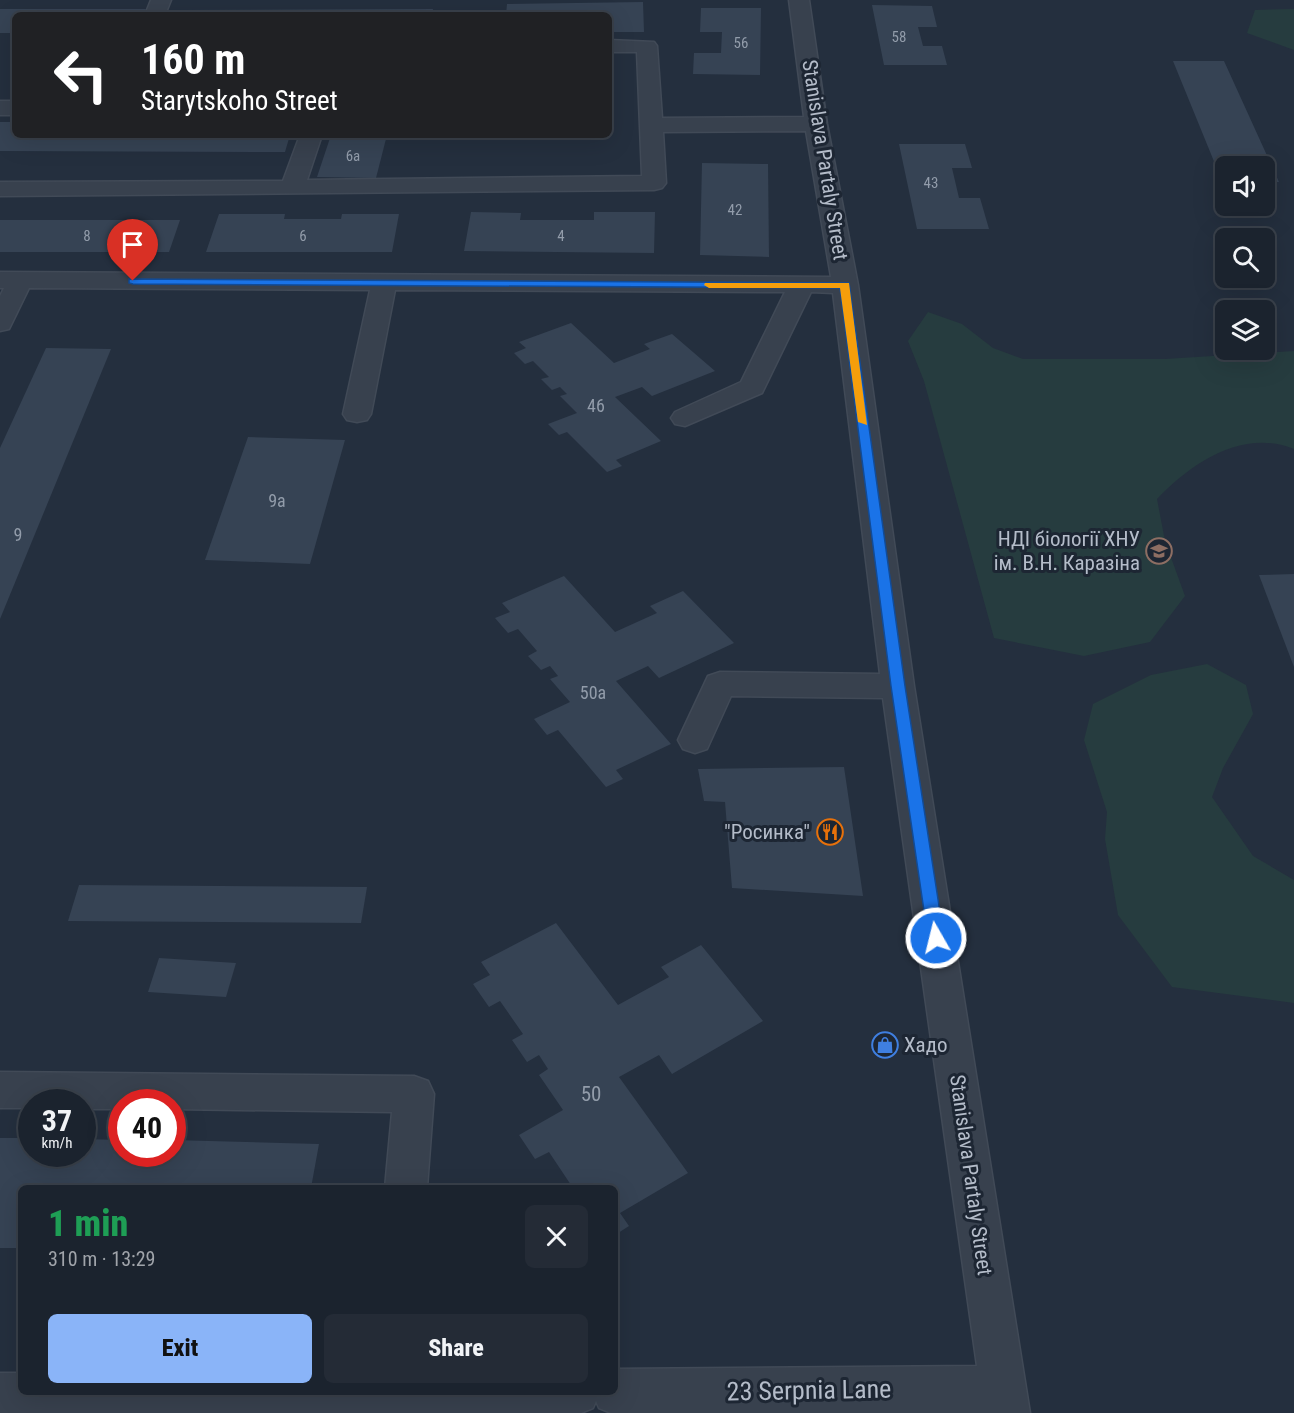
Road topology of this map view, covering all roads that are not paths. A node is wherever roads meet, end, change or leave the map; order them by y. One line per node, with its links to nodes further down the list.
1 (799, 0): 3 (street, Stanislava Partaly Street)
2 (612, 46): 4 (street)
3 (816, 124): 4 (street); 10 (street, Stanislava Partaly Street)
4 (651, 126): 6 (street)
5 (310, 138): 6 (street)
6 (293, 186): 7 (street)
7 (0, 189)
8 (10, 280): 9 (street); 12 (street)
9 (384, 283): 11 (street); 13 (street)
10 (845, 285): 11 (street); 15 (street, Stanislava Partaly Street)
11 (801, 286): 14 (street)
12 (0, 323)
13 (357, 414)
14 (685, 418)
15 (898, 686): 16 (street); 22 (street, Stanislava Partaly Street)
16 (694, 740)
17 (0, 1090): 18 (street)
18 (406, 1185)
19 (618, 1392): 23 (street, 23 Serpnia Lane)
20 (129, 1395): 21 (street)
21 (0, 1396)
22 (1005, 1401): 23 (street, 23 Serpnia Lane)
23 (703, 1402)

